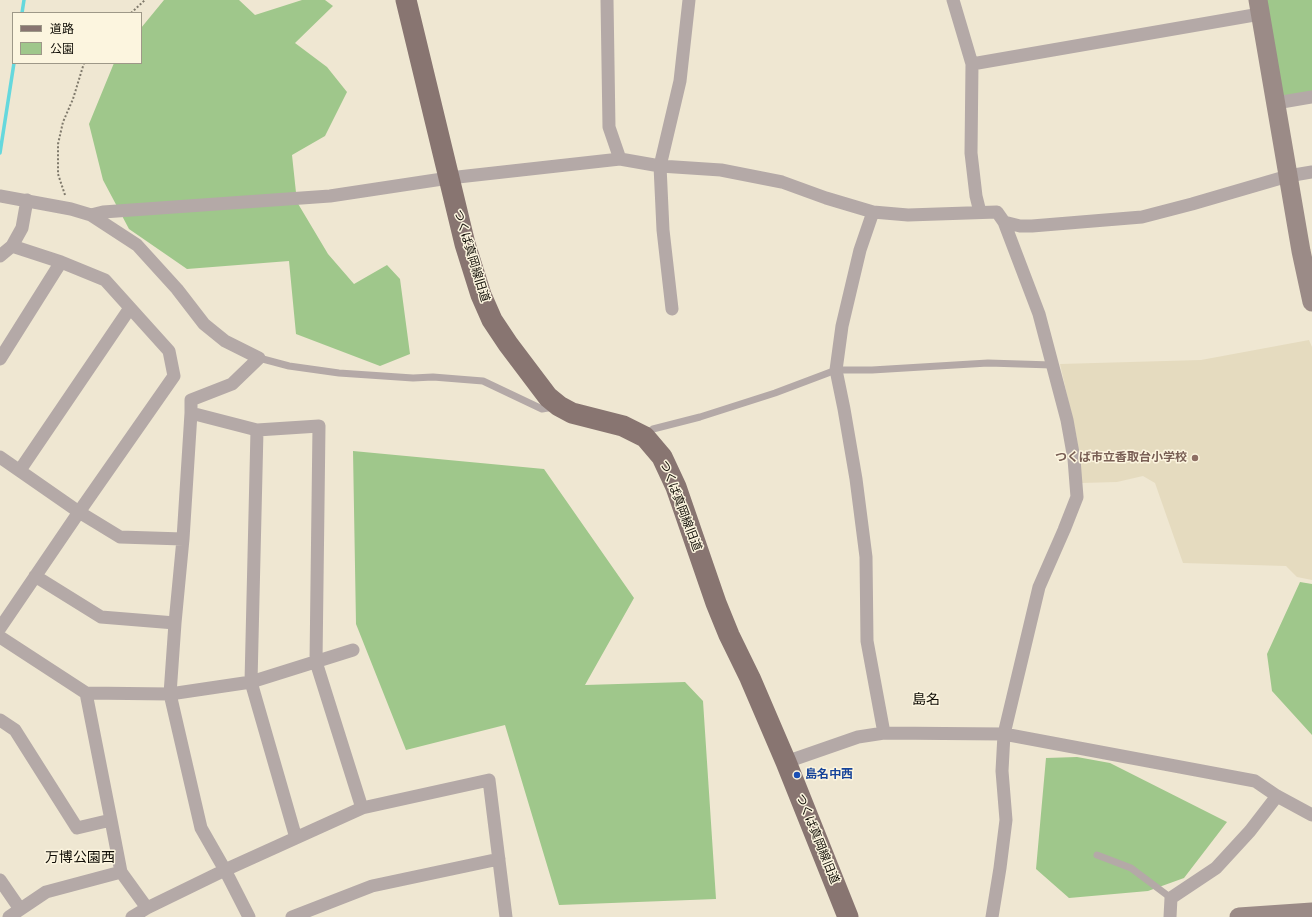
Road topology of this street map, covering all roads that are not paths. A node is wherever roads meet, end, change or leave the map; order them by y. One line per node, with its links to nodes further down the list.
1 (406, 0): 13 (main road, つくば真岡線旧道)
2 (607, 0): 9 (street)
3 (689, 0): 10 (street)
4 (953, 0): 6 (street)
5 (1259, 7): 6 (street); 8 (street)
6 (972, 64): 17 (street)
7 (1312, 97): 8 (street)
8 (1276, 103): 12 (street)
9 (620, 159): 10 (street); 13 (street)
10 (660, 166): 16 (street); 25 (street)
11 (1312, 172): 12 (street)
12 (1288, 176): 19 (street); 23 (street)
13 (449, 178): 18 (street); 30 (main road, つくば真岡線旧道)
14 (0, 196): 15 (street)
15 (27, 200): 18 (street); 20 (street)
16 (873, 212): 17 (street); 29 (street)
17 (980, 212): 19 (street)
18 (91, 215): 26 (street)
19 (1004, 222): 28 (street)
20 (12, 246): 21 (street); 22 (street)
21 (0, 256)
22 (61, 262): 24 (street); 27 (street)
23 (1312, 302)
24 (130, 308): 35 (street); 36 (street)
25 (672, 309)
26 (259, 358): 30 (lane); 31 (street)
27 (0, 359)
28 (1052, 365): 29 (lane); 49 (street)
29 (836, 370): 33 (lane); 48 (street)
30 (559, 406): 33 (main road, つくば真岡線旧道)
31 (192, 413): 32 (street); 37 (street)
32 (257, 430): 43 (street); 44 (street)
33 (645, 436): 50 (main road, つくば真岡線旧道)
34 (0, 457): 35 (street)
35 (20, 470): 36 (street)
36 (79, 512): 37 (street); 38 (street)
37 (183, 539): 39 (street)
38 (35, 576): 39 (street); 40 (street)
39 (175, 623): 46 (street)
40 (0, 628)
41 (0, 637): 45 (street)
42 (353, 650): 43 (street)
43 (316, 662): 44 (street); 52 (street)
44 (251, 682): 46 (street); 55 (street)
45 (86, 693): 46 (street); 54 (street)
46 (170, 694): 58 (street)
47 (0, 720): 54 (street)
48 (884, 733): 49 (street); 50 (street)
49 (1004, 734): 51 (street); 71 (street)
50 (786, 762): 70 (main road, つくば真岡線旧道)
51 (1277, 796): 53 (street); 61 (street)
52 (362, 808): 55 (street); 57 (street)
53 (1312, 816)
54 (111, 820): 59 (street)
55 (296, 838): 58 (street)
56 (1097, 855): 61 (lane)
57 (499, 859): 68 (street); 69 (street)
58 (225, 870): 62 (street); 67 (street)
59 (121, 872): 62 (street); 63 (street)
60 (0, 880): 63 (street)
61 (1171, 898): 72 (street)
62 (147, 908): 66 (street)
63 (20, 910): 65 (street)
64 (1312, 912): 73 (street)
65 (9, 917)
66 (132, 917)
67 (249, 917)
68 (292, 917)
69 (506, 917)
70 (848, 917)
71 (992, 917)
72 (1170, 917)
73 (1239, 917)

